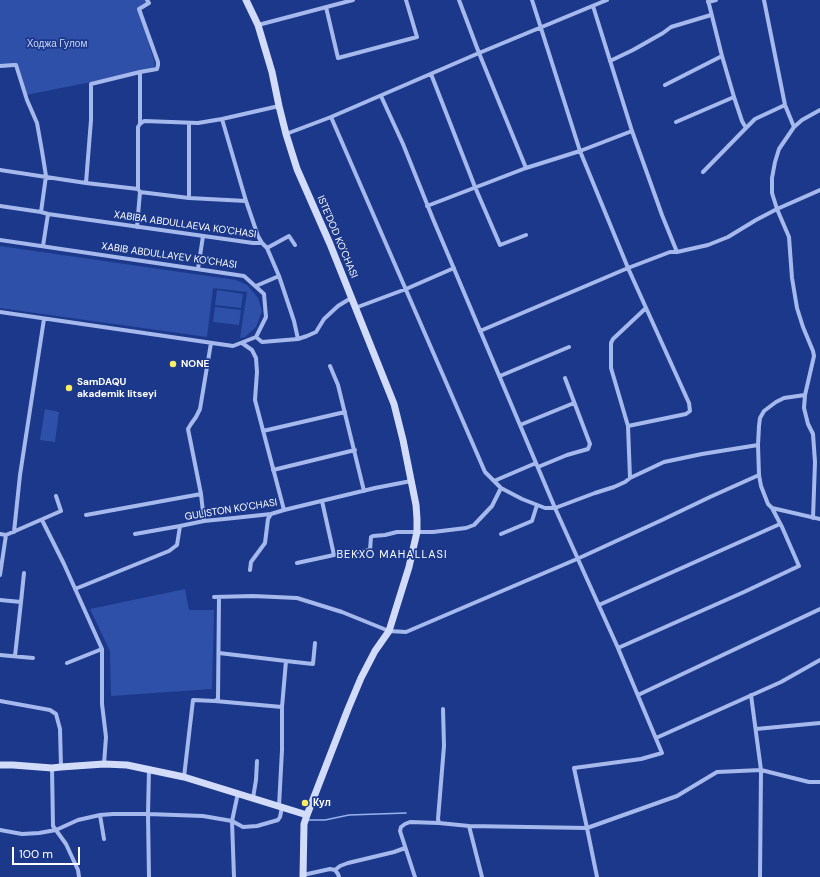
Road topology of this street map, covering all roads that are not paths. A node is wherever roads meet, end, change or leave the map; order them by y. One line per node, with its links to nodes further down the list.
1 (147, 0): 20 (street)
2 (246, 0): 14 (street, ISTE'DOD KO'CHASI)
3 (353, 0): 12 (street)
4 (406, 0): 12 (street)
5 (459, 0): 16 (street)
6 (532, 0): 15 (street)
7 (607, 0): 11 (street)
8 (716, 0): 10 (street)
9 (764, 0): 25 (street)
10 (708, 1): 13 (street)
11 (593, 6): 15 (street); 18 (street)
12 (326, 7): 14 (street)
13 (711, 15): 17 (street); 18 (street)
14 (258, 25): 26 (street, ISTE'DOD KO'CHASI)
15 (541, 27): 16 (street); 37 (street)
16 (479, 53): 21 (street); 38 (street)
17 (722, 56): 22 (street); 24 (street)
18 (610, 61): 35 (street)
19 (0, 66): 41 (street)
20 (140, 72): 32 (street); 42 (street)
21 (431, 74): 23 (street); 43 (street)
22 (665, 85)
23 (381, 96): 28 (street); 49 (street)
24 (734, 97): 30 (street); 34 (street)
25 (785, 105): 33 (street); 34 (street)
26 (279, 106): 29 (street); 36 (street, ISTE'DOD KO'CHASI)
27 (820, 110): 33 (street)
28 (331, 117): 36 (street); 67 (street)
29 (222, 119): 31 (street); 47 (street, XABIBA ABDULLAEVA KO'CHASI)
30 (676, 122)
31 (189, 123): 32 (street); 46 (street)
32 (140, 124): 45 (street)
33 (794, 127): 50 (street)
34 (746, 128): 40 (street)
35 (632, 131): 37 (street); 61 (street)
36 (286, 134): 68 (street, ISTE'DOD KO'CHASI)
37 (580, 151): 38 (street); 63 (street)
38 (526, 168): 43 (street)
39 (0, 170): 41 (street)
40 (703, 172)
41 (46, 176): 42 (street); 51 (street)
42 (86, 183): 45 (street)
43 (475, 187): 49 (street); 54 (street)
44 (820, 190): 50 (street)
45 (139, 191): 46 (street); 53 (street)
46 (189, 198): 47 (street)
47 (246, 201): 57 (street, XABIBA ABDULLAEVA KO'CHASI)
48 (0, 206): 51 (street, XABIBA ABDULLAEVA KO'CHASI)
49 (428, 206): 62 (street)
50 (777, 209): 61 (street); 82 (street)
51 (41, 212): 52 (street, XABIBA ABDULLAEVA KO'CHASI)
52 (48, 214): 53 (street, XABIBA ABDULLAEVA KO'CHASI); 59 (street)
53 (137, 227): 55 (street, XABIBA ABDULLAEVA KO'CHASI)
54 (526, 235)
55 (203, 236): 57 (street, XABIBA ABDULLAEVA KO'CHASI); 64 (street)
56 (0, 240): 59 (street, XABIB ABDULLAYEV KO'CHASI)
57 (262, 243): 60 (street)
58 (295, 245): 60 (street)
59 (43, 246): 64 (street, XABIB ABDULLAYEV KO'CHASI)
60 (267, 248): 65 (street)
61 (677, 252): 63 (street)
62 (454, 268): 67 (street); 73 (street)
63 (628, 268): 70 (street); 73 (street)
64 (198, 269): 66 (street, XABIB ABDULLAYEV KO'CHASI)
65 (279, 276): 66 (street); 75 (street)
66 (256, 286): 74 (street, XABIB ABDULLAYEV KO'CHASI)
67 (406, 289): 69 (street); 94 (street)
68 (351, 298): 69 (street, ISTE'DOD KO'CHASI); 75 (street)
69 (355, 308): 95 (street, ISTE'DOD KO'CHASI)
70 (646, 308): 86 (street); 86 (street)
71 (0, 312): 72 (street)
72 (44, 318): 76 (street); 113 (street)
73 (480, 331): 80 (street)
74 (256, 337): 75 (street); 77 (street)
75 (298, 339)
76 (211, 343): 77 (street); 98 (street)
77 (242, 343): 87 (street)
78 (569, 347): 80 (street)
79 (330, 366): 84 (street)
80 (500, 376): 85 (street)
81 (565, 378): 83 (street)
82 (805, 395): 88 (street); 107 (street)
83 (574, 403): 85 (street); 90 (street)
84 (345, 412): 87 (street); 89 (street)
85 (520, 425): 90 (street)
86 (628, 426): 93 (street)
87 (263, 431): 91 (street)
88 (758, 445): 92 (street); 93 (street)
89 (355, 450): 91 (street); 97 (street)
90 (537, 465): 94 (street); 102 (street)
91 (273, 470): 104 (street)
92 (759, 475): 103 (street); 120 (street)
93 (630, 478): 102 (street)
94 (494, 481): 96 (street)
95 (411, 482): 97 (street, GULISTON KO'CHASI); 114 (street, ISTE'DOD KO'CHASI)
96 (501, 488): 101 (street); 114 (street)
97 (364, 491): 100 (street, GULISTON KO'CHASI)
98 (201, 494): 106 (street); 110 (street)
99 (56, 496): 109 (street)
100 (322, 501): 104 (street, GULISTON KO'CHASI); 119 (street)
101 (537, 505): 102 (street); 117 (street)
102 (555, 508): 120 (street)
103 (772, 508): 107 (street); 111 (street)
104 (284, 510): 105 (street, GULISTON KO'CHASI)
105 (271, 514): 110 (street, GULISTON KO'CHASI); 122 (street)
106 (86, 515)
107 (813, 518): 108 (street)
108 (820, 519)
109 (42, 520): 113 (street); 125 (street)
110 (204, 521): 112 (street, GULISTON KO'CHASI)
111 (780, 524): 130 (street); 134 (street)
112 (180, 526): 116 (street); 125 (street, GULISTON KO'CHASI)
113 (14, 532): 118 (street)
114 (417, 532): 119 (street); 132 (street, ISTE'DOD KO'CHASI)
115 (0, 534): 118 (street)
116 (135, 534)
117 (501, 534)
118 (6, 535): 124 (street)
119 (334, 556): 121 (street)
120 (577, 559): 130 (street); 132 (street)
121 (297, 563)
122 (250, 570)
123 (24, 573): 129 (street)
124 (0, 575)
125 (75, 588): 135 (street)
126 (214, 597): 127 (street)
127 (219, 597): 132 (street); 136 (street)
128 (0, 600): 129 (street)
129 (21, 602): 138 (street)
130 (598, 605): 134 (street)
131 (820, 609): 143 (street)
132 (389, 631): 166 (street, ISTE'DOD KO'CHASI)
133 (315, 643): 140 (street)
134 (618, 648): 143 (street)
135 (102, 649): 142 (street); 153 (street)
136 (218, 653): 140 (street); 146 (street)
137 (0, 655): 138 (street)
138 (15, 656): 139 (street)
139 (33, 658)
140 (286, 660): 147 (street)
141 (820, 660): 144 (street)
142 (67, 663)
143 (638, 695): 151 (street)
144 (751, 695): 150 (street); 151 (street)
145 (0, 701): 155 (street)
146 (215, 701): 147 (street); 159 (street)
147 (282, 706): 163 (street)
148 (443, 709): 168 (street)
149 (820, 723): 150 (street)
150 (756, 729): 158 (street)
151 (656, 738): 170 (street)
152 (257, 761): 162 (street)
153 (104, 764): 155 (street); 157 (street)
154 (0, 765): 156 (street)
155 (61, 767): 156 (street)
156 (52, 768): 172 (street)
157 (149, 769): 159 (street); 164 (street)
158 (761, 770): 160 (street); 170 (street); 184 (street)
159 (184, 777): 161 (street)
160 (820, 782)
161 (238, 793): 162 (street); 167 (street)
162 (253, 798): 163 (street)
163 (280, 807): 166 (street); 167 (street)
164 (148, 814): 165 (street); 167 (street); 178 (street)
165 (100, 815): 172 (street); 173 (street)
166 (307, 815): 176 (street, ISTE'DOD KO'CHASI)
167 (232, 821): 179 (street)
168 (439, 823): 169 (street); 174 (street)
169 (469, 826): 170 (street); 182 (street)
170 (587, 828): 183 (street)
171 (0, 830): 172 (street)
172 (56, 830): 177 (street)
173 (104, 839)
174 (405, 848): 175 (street); 181 (street)
175 (335, 870): 176 (street); 180 (street)
176 (303, 876)
177 (79, 877)
178 (149, 877)
179 (234, 877)
180 (339, 877)
181 (415, 877)
182 (482, 877)
183 (597, 877)
184 (760, 877)

